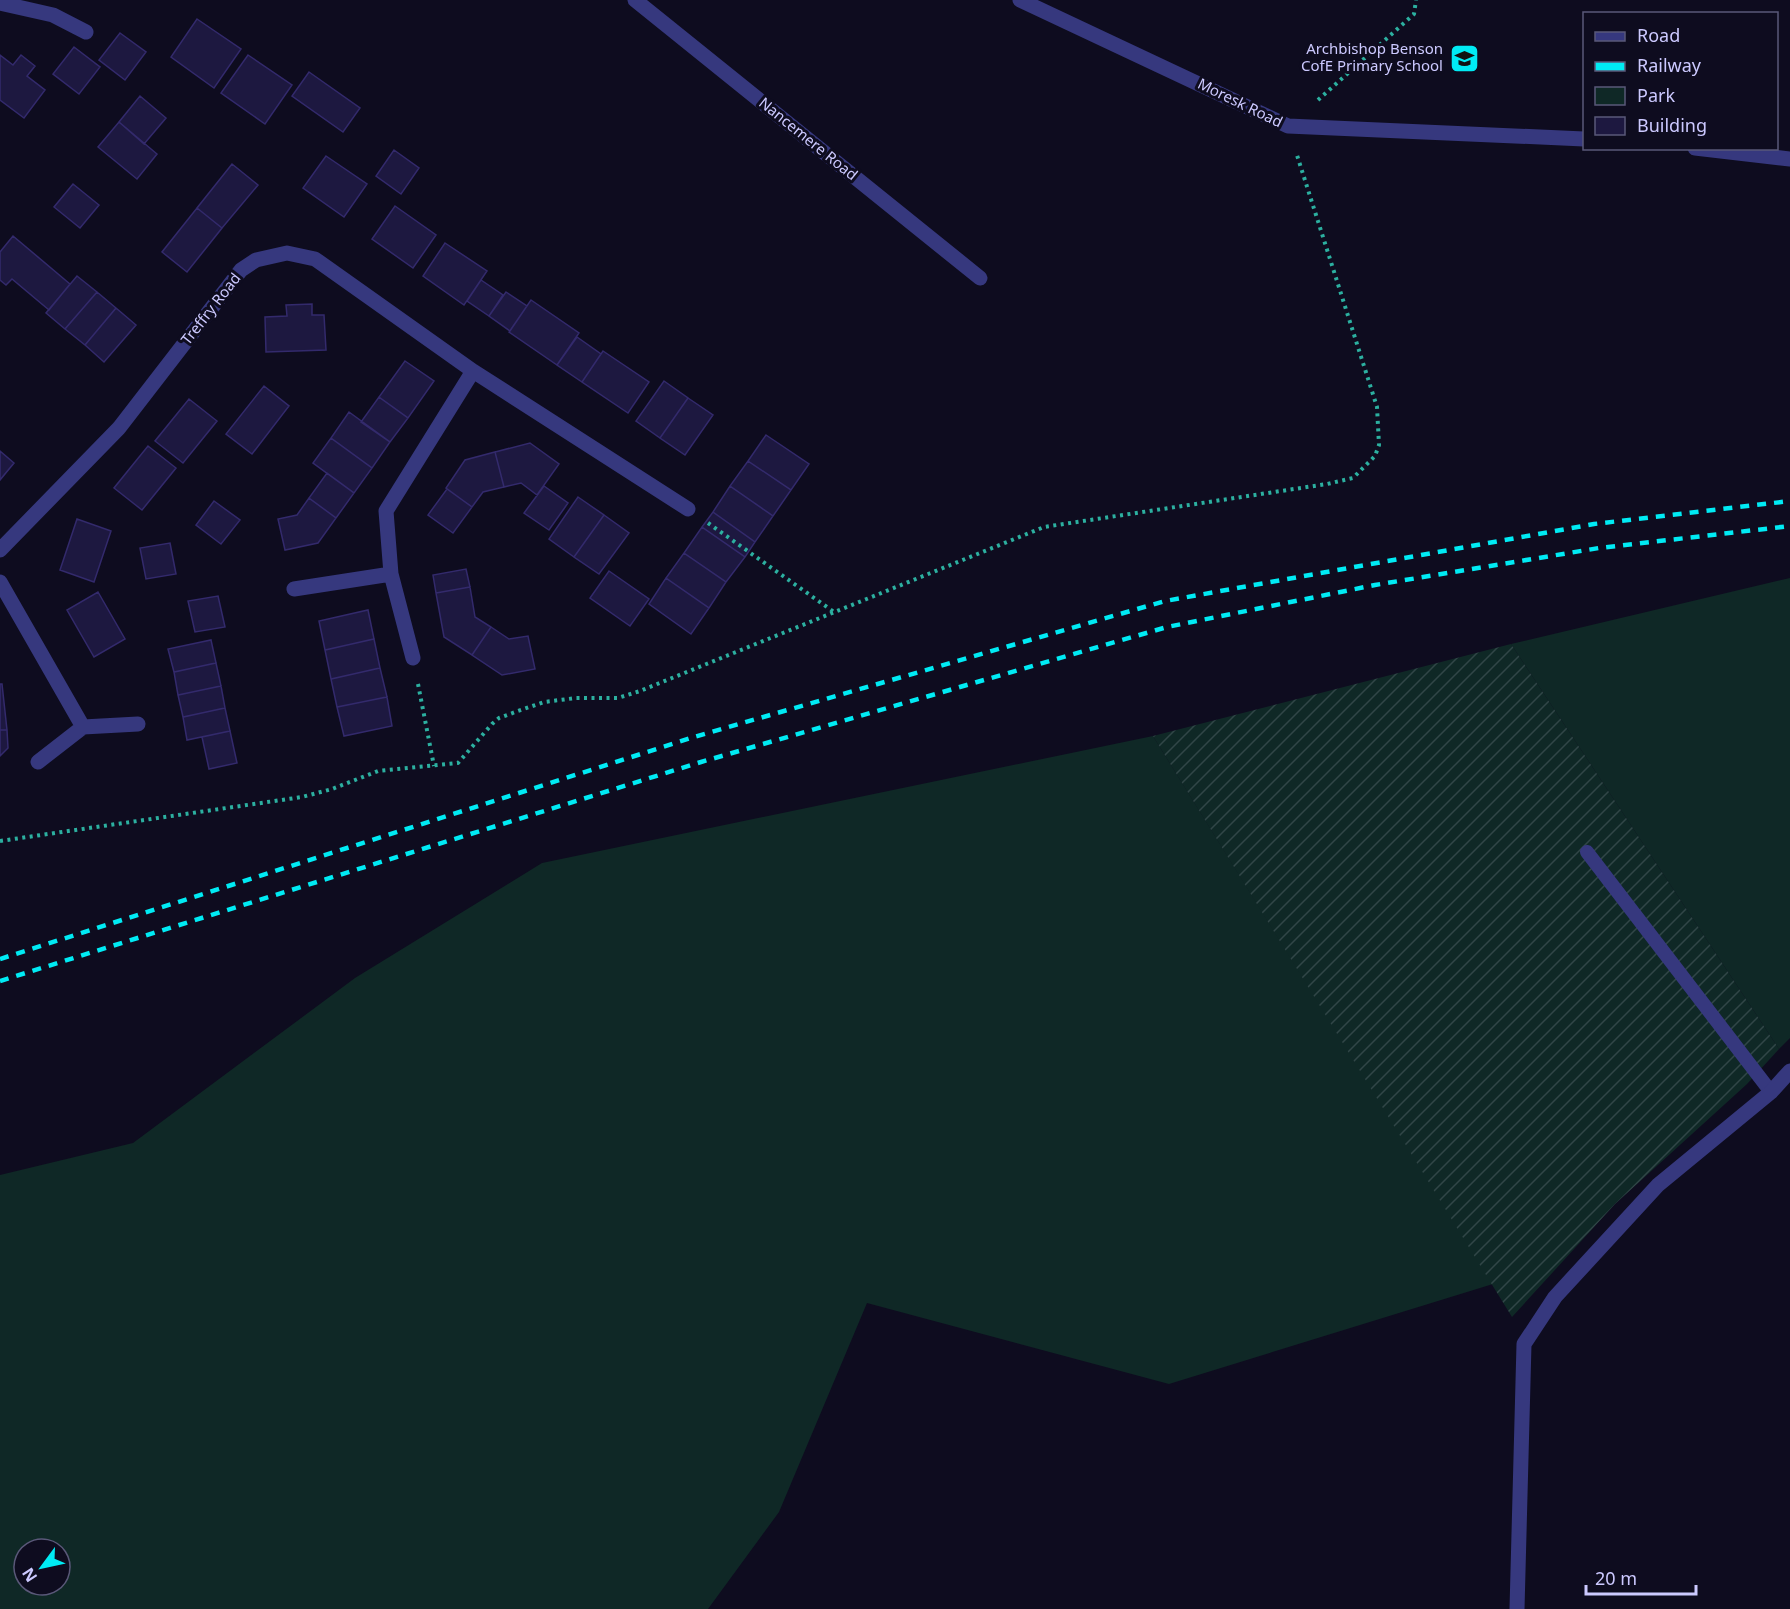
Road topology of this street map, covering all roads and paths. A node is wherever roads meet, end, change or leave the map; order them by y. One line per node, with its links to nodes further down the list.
1 (635, 0): 10 (street, Nancemere Road)
2 (1416, 0): 6 (path)
3 (1025, 1): 6 (street, Moresk Road)
4 (0, 3): 5 (street)
5 (86, 32)
6 (1288, 126): 7 (street, Moresk Road); 17 (path)
7 (1583, 139)
8 (1712, 150): 9 (street)
9 (1790, 159)
10 (980, 278)
11 (473, 371): 12 (street, Treffry Road); 13 (street, Treffry Road); 14 (street)
12 (688, 509): 17 (path)
13 (0, 550)
14 (391, 574): 16 (street); 18 (street)
15 (0, 582): 20 (street)
16 (294, 589)
17 (835, 612): 22 (path)
18 (413, 658): 22 (path)
19 (138, 724): 20 (street)
20 (83, 727): 21 (street)
21 (38, 762)
22 (434, 766): 23 (path)
23 (0, 842)
24 (1587, 852): 26 (lane)
25 (1790, 1071): 26 (street)
26 (1771, 1092): 27 (street)
27 (1517, 1609)

